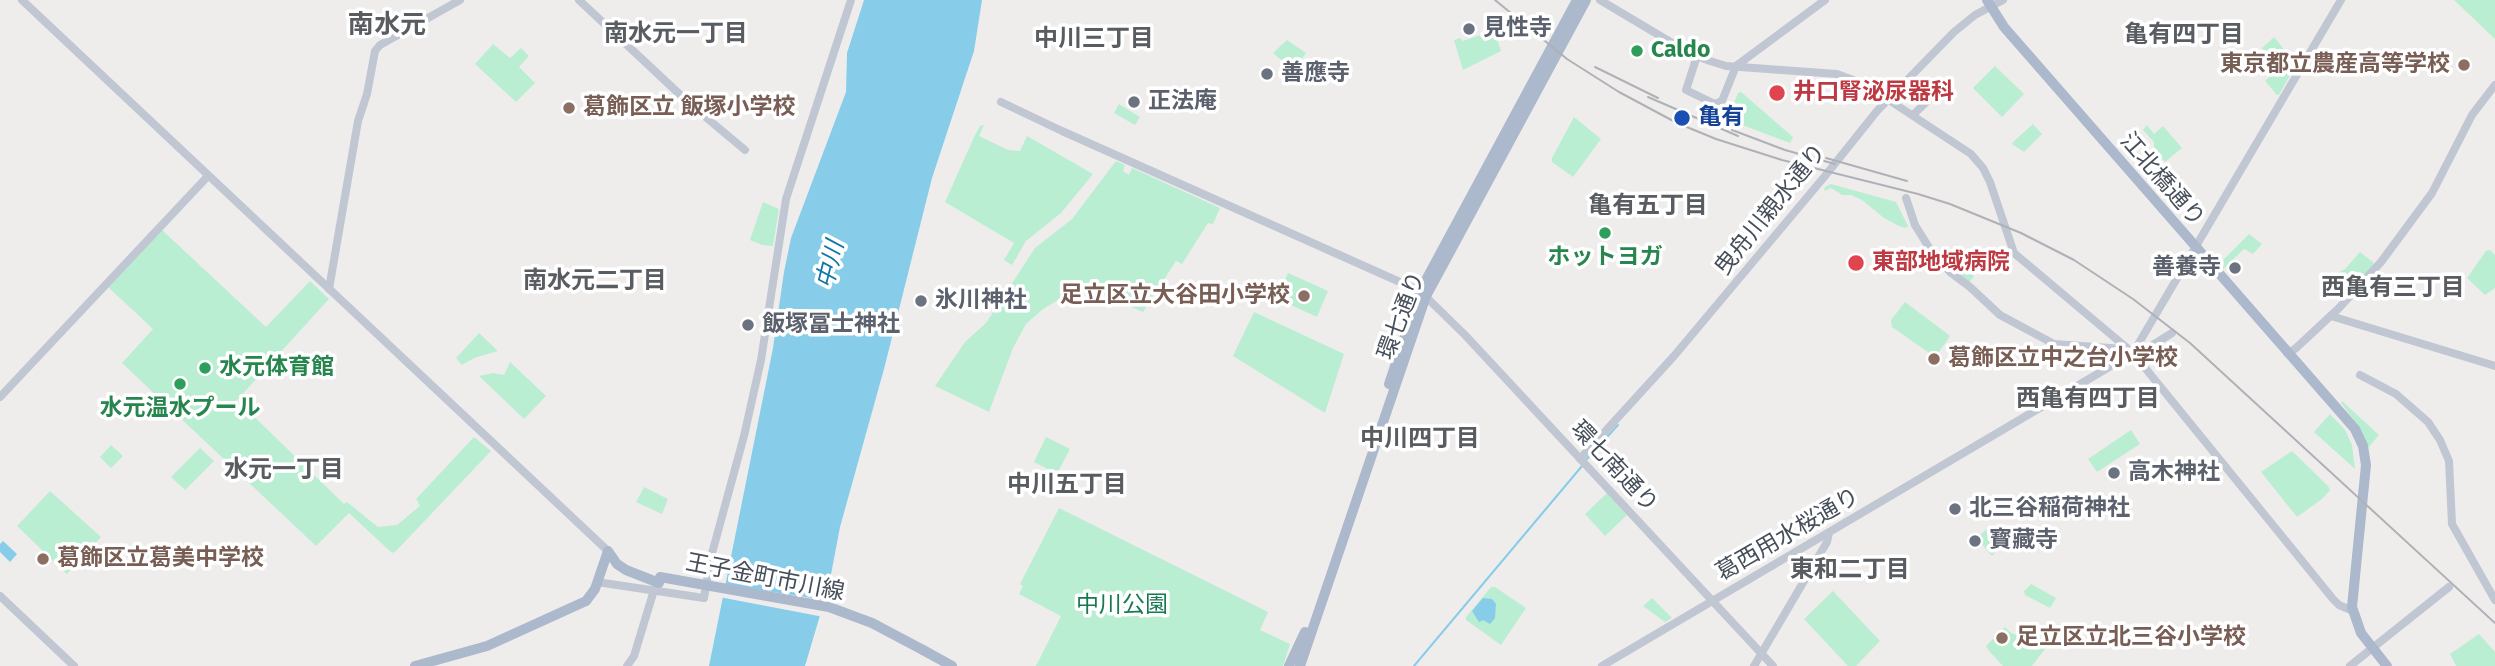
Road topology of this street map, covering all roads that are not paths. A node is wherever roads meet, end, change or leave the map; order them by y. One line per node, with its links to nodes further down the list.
1 (22, 0): 20 (street)
2 (460, 0): 23 (street)
3 (579, 0): 19 (street)
4 (851, 0): 36 (street)
5 (1577, 0): 24 (main road, 環七通り)
6 (1586, 0): 24 (main road, 環七通り)
7 (1600, 0): 12 (street)
8 (1825, 0): 13 (street)
9 (2003, 0): 11 (street, 曳舟川親水通り)
10 (2341, 0): 22 (street)
11 (1988, 3): 16 (street, 曳舟川親水通り); 22 (main road, 江北橋通り)
12 (1697, 56): 13 (street); 13 (street)
13 (1736, 66): 16 (street)
14 (1945, 84): 18 (street)
15 (2495, 85): 25 (street)
16 (1888, 100): 18 (street); 32 (street, 曳舟川親水通り)
17 (1001, 102): 24 (street)
18 (1913, 116): 27 (street)
19 (745, 150)
20 (208, 176): 23 (street); 31 (street)
21 (1906, 198): 27 (street)
22 (2196, 247): 27 (street); 28 (main road, 江北橋通り)
23 (329, 289): 34 (street)
24 (1423, 293): 32 (street, 環七南通り); 42 (main road, 環七通り)
25 (2331, 316): 28 (street); 29 (street)
26 (2172, 333): 27 (street, 葛西用水桜通り)
27 (2133, 353): 33 (street, 葛西用水桜通り); 41 (street)
28 (2287, 353): 41 (main road, 江北橋通り)
29 (2495, 366)
30 (2360, 375): 39 (street)
31 (0, 397)
32 (1580, 459): 40 (street, 環七南通り)
33 (1829, 533): 40 (street, 葛西用水桜通り); 45 (street)
34 (608, 551): 35 (main road); 36 (main road, 王子金町市川線)
35 (597, 582): 36 (street); 47 (main road)
36 (658, 583): 44 (main road, 王子金町市川線, bridge); 48 (street)
37 (2449, 587): 43 (street)
38 (0, 596): 46 (street)
39 (2495, 600)
40 (1713, 601): 45 (street, 環七南通り); 54 (street, 葛西用水桜通り)
41 (2352, 609): 43 (main road)
42 (1308, 635): 51 (main road); 52 (main road, 環七通り); 53 (main road)
43 (2372, 648): 57 (street); 58 (main road)
44 (921, 652): 49 (main road, 王子金町市川線); 50 (main road, 王子金町市川線)
45 (1761, 653): 55 (street); 56 (street, 環七南通り)
46 (75, 666)
47 (415, 666)
48 (627, 666)
49 (942, 666)
50 (952, 666)
51 (1289, 666)
52 (1294, 666)
53 (1303, 666)
54 (1602, 666)
55 (1754, 666)
56 (1773, 666)
57 (2350, 666)
58 (2386, 666)

